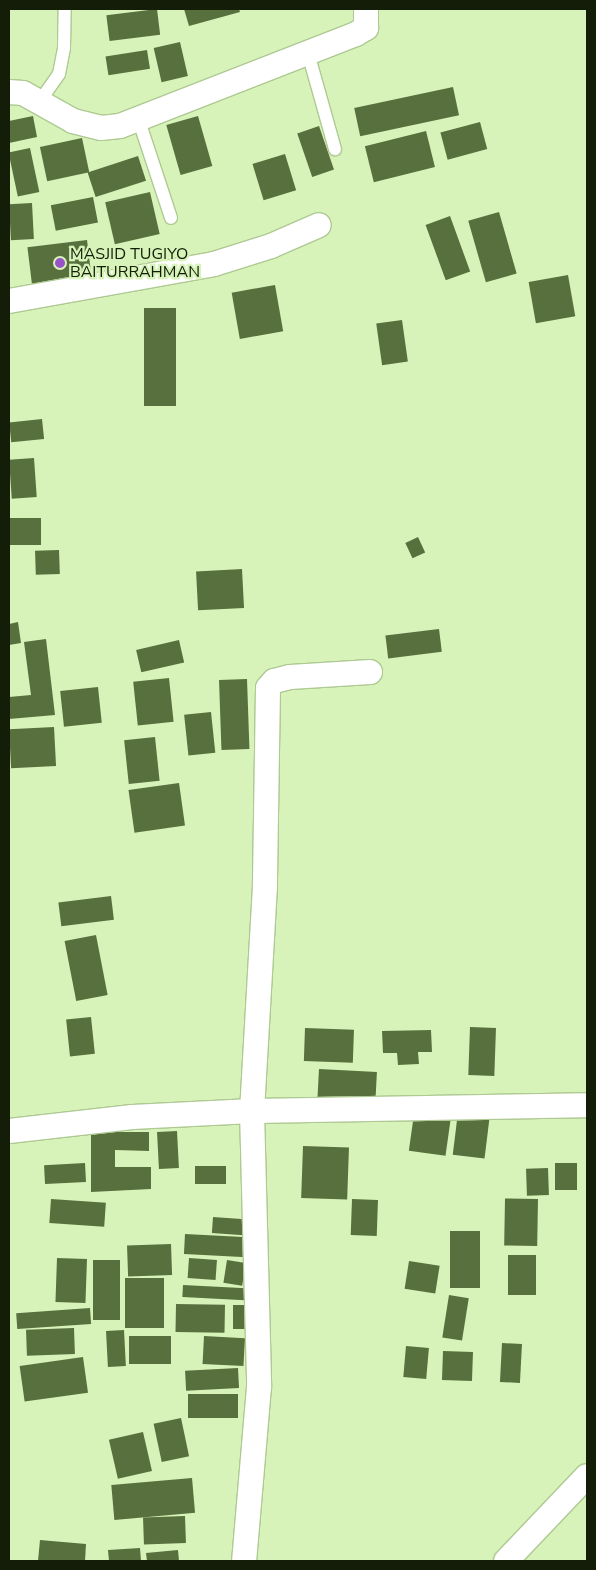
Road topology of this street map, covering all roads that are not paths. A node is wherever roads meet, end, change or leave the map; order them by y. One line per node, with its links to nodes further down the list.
1 (65, 9): 5 (lane)
2 (366, 9): 3 (street)
3 (308, 53): 6 (street); 7 (lane)
4 (9, 92): 5 (street)
5 (40, 101): 6 (street)
6 (139, 120): 8 (lane)
7 (335, 149)
8 (171, 218)
9 (319, 224): 10 (street)
10 (9, 301)
11 (370, 672): 13 (street)
12 (587, 1105): 13 (street)
13 (252, 1111): 14 (street); 16 (street)
14 (9, 1132)
15 (587, 1476): 17 (street)
16 (244, 1561)
17 (506, 1561)

